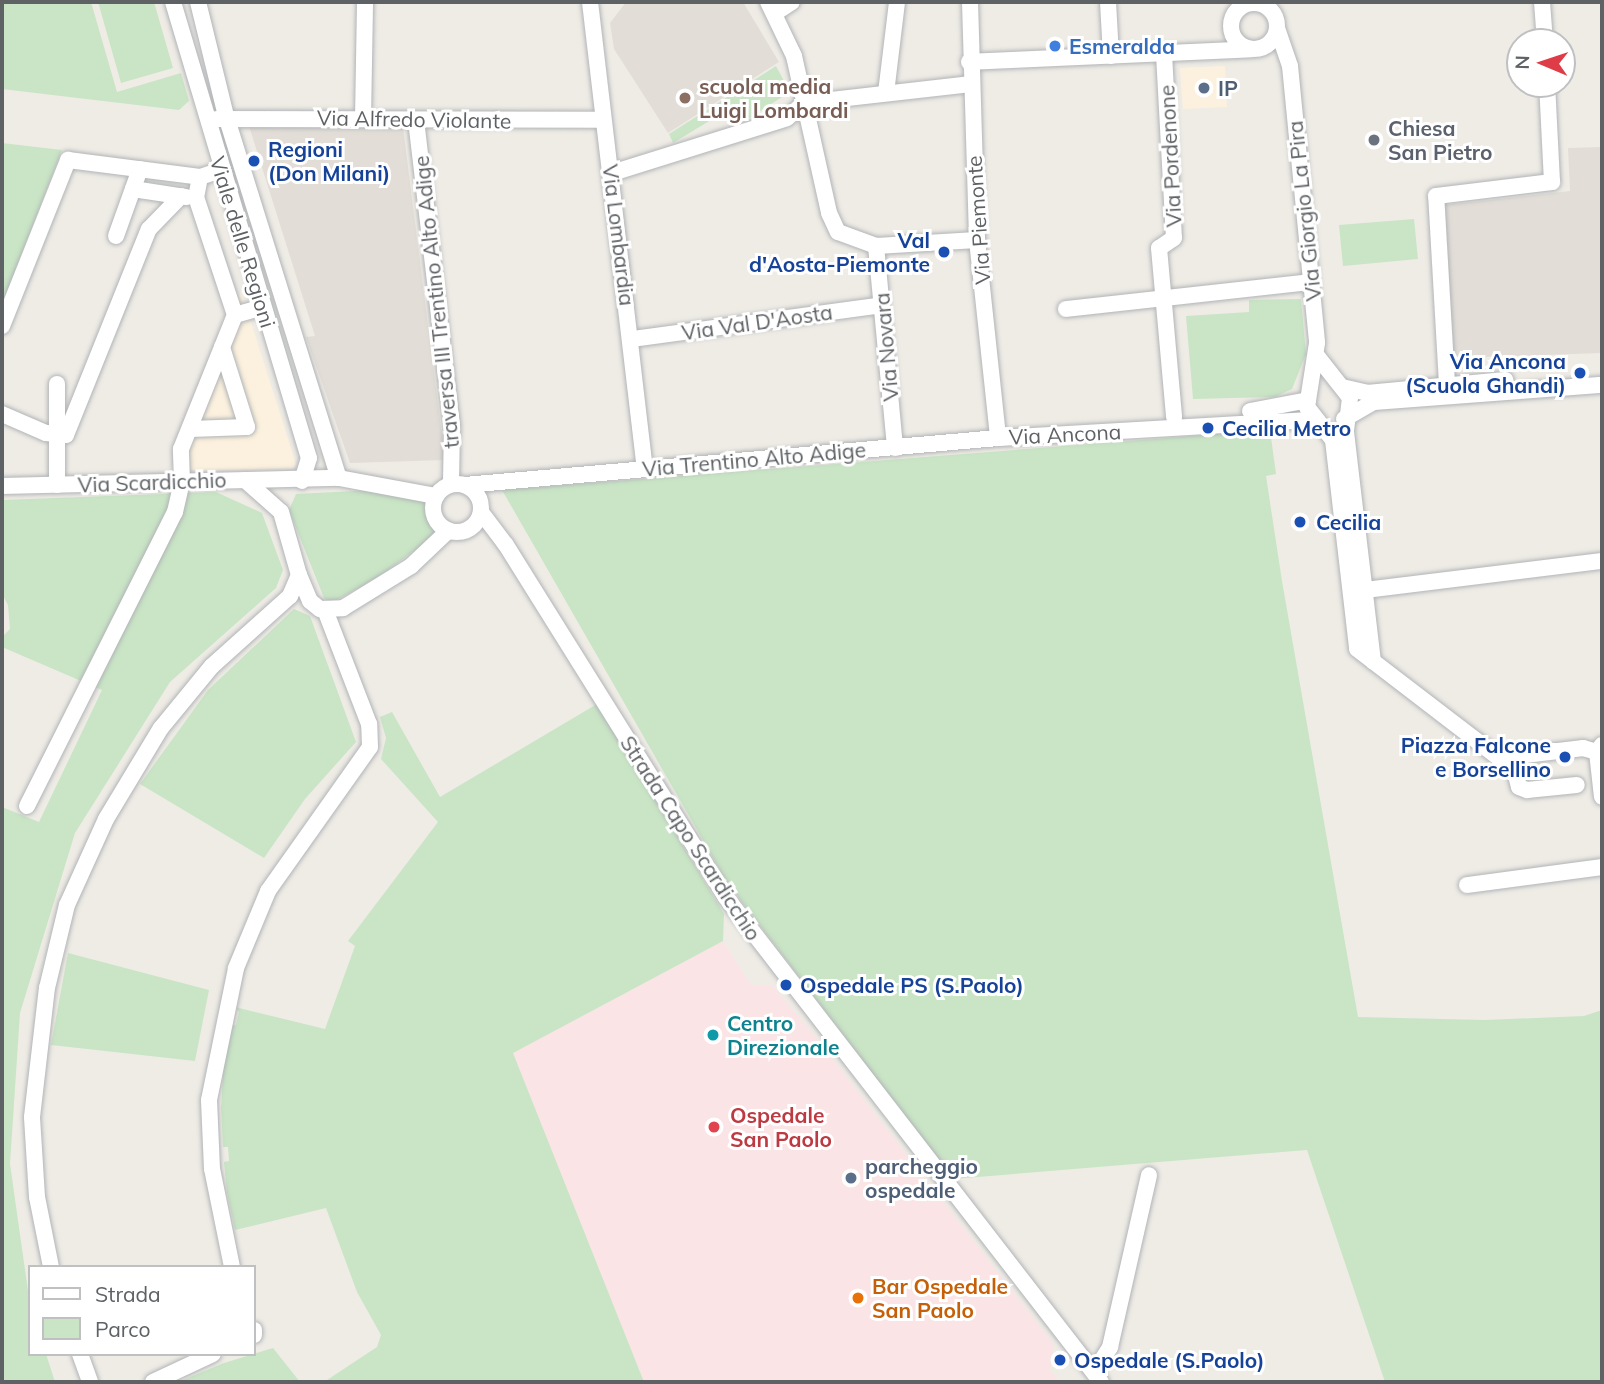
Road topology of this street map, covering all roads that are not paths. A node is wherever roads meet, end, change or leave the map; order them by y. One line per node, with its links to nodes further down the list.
1 (173, 2): 30 (street, Viale delle Regioni)
2 (198, 2): 26 (street, Viale delle Regioni)
3 (365, 2): 27 (street)
4 (590, 2): 29 (street, Via Lombardia)
5 (792, 2): 12 (street)
6 (897, 2): 23 (street)
7 (970, 2): 20 (street, Via Piemonte)
8 (1108, 2): 19 (street)
9 (1229, 2): 13 (street)
10 (1542, 2): 15 (street)
11 (1262, 3): 13 (street); 14 (street)
12 (771, 7): 25 (street)
13 (1232, 24): 16 (street); 17 (street)
14 (1278, 28): 16 (street); 21 (street, Via Giorgio La Pira)
15 (1544, 28)
16 (1257, 48): 17 (street); 21 (street)
17 (1215, 52): 18 (street)
18 (1164, 54): 19 (street); 41 (street, Via Pordenone)
19 (1111, 56): 20 (street)
20 (969, 62): 22 (street, Via Piemonte)
21 (1290, 66): 40 (street, Via Giorgio La Pira)
22 (970, 84): 23 (street); 38 (street, Via Piemonte)
23 (886, 93): 25 (street)
24 (1548, 98): 52 (street)
25 (804, 103): 33 (street); 39 (street)
26 (226, 116): 27 (street, Via Alfredo Violante); 30 (street, Via Alfredo Violante); 65 (street, Viale delle Regioni)
27 (363, 119): 28 (street, Via Alfredo Violante)
28 (416, 120): 29 (street, Via Alfredo Violante); 70 (street, traversa III Trentino Alto Adige)
29 (602, 120): 33 (street, Via Lombardia)
30 (205, 122): 32 (street, Viale delle Regioni)
31 (140, 169): 34 (street); 35 (street); 46 (street)
32 (221, 170): 34 (street); 43 (street, Viale delle Regioni)
33 (612, 173): 47 (street, Via Lombardia)
34 (200, 177): 36 (street)
35 (133, 189): 36 (street); 37 (street)
36 (189, 197): 45 (street); 61 (street)
37 (116, 236)
38 (977, 240): 39 (street); 62 (street, Via Piemonte)
39 (876, 246): 42 (street, Via Novara)
40 (1311, 282): 41 (street); 49 (street, Via Giorgio La Pira)
41 (1164, 297): 44 (street); 57 (street, Via Pordenone)
42 (882, 305): 47 (street, Via Val D'Aosta); 63 (street, Via Novara)
43 (263, 307): 45 (street); 68 (street, Viale delle Regioni)
44 (1066, 309)
45 (234, 315): 48 (street)
46 (2, 326)
47 (632, 339): 64 (street, Via Lombardia)
48 (222, 347): 60 (street); 60 (street)
49 (1317, 356): 53 (street); 55 (street, Via Giorgio La Pira)
50 (1602, 375): 52 (street)
51 (57, 384): 61 (street)
52 (1447, 384): 53 (street)
53 (1339, 385): 55 (street); 58 (street)
54 (1602, 386): 58 (street)
55 (1309, 396): 57 (street, Via Ancona); 59 (street)
56 (2, 414): 61 (street)
57 (1174, 417): 62 (street, Via Ancona)
58 (1346, 418): 59 (street); 80 (street)
59 (1317, 422): 62 (street, Via Ancona); 84 (street)
60 (190, 429): 69 (street)
61 (57, 435): 71 (street)
62 (998, 438): 63 (street, Via Trentino Alto Adige)
63 (895, 448): 64 (street, Via Trentino Alto Adige)
64 (645, 468): 66 (street, Via Trentino Alto Adige)
65 (339, 478): 68 (street); 73 (street)
66 (509, 478): 70 (street, Via Trentino Alto Adige); 74 (street)
67 (245, 480): 68 (street, Via Scardicchio); 69 (street, Via Scardicchio); 75 (street)
68 (302, 481): 75 (street)
69 (182, 482): 71 (street, Via Scardicchio); 89 (street)
70 (458, 484): 73 (street); 74 (street)
71 (57, 485): 72 (street, Via Scardicchio)
72 (2, 486)
73 (436, 496): 76 (street)
74 (480, 505): 76 (street); 77 (street, Strada Capo Scardicchio)
75 (281, 512): 79 (street)
76 (456, 531): 77 (street); 83 (street)
77 (506, 545): 97 (street, Strada Capo Scardicchio)
78 (1602, 561): 80 (street)
79 (299, 575): 81 (street); 82 (street)
80 (1365, 590): 84 (street)
81 (290, 596): 82 (street); 93 (street)
82 (310, 601): 83 (street)
83 (325, 610): 94 (street)
84 (1373, 661): 86 (street)
85 (1600, 749): 86 (street); 88 (street)
86 (1511, 757): 87 (street)
87 (1577, 785)
88 (1602, 797)
89 (27, 806)
90 (1602, 867): 91 (street)
91 (1467, 885)
92 (1149, 1175): 97 (street)
93 (51, 1265)
94 (232, 1265)
95 (81, 1356): 98 (street)
96 (209, 1356): 99 (street)
97 (1098, 1377)
98 (90, 1382)
99 (153, 1382)

